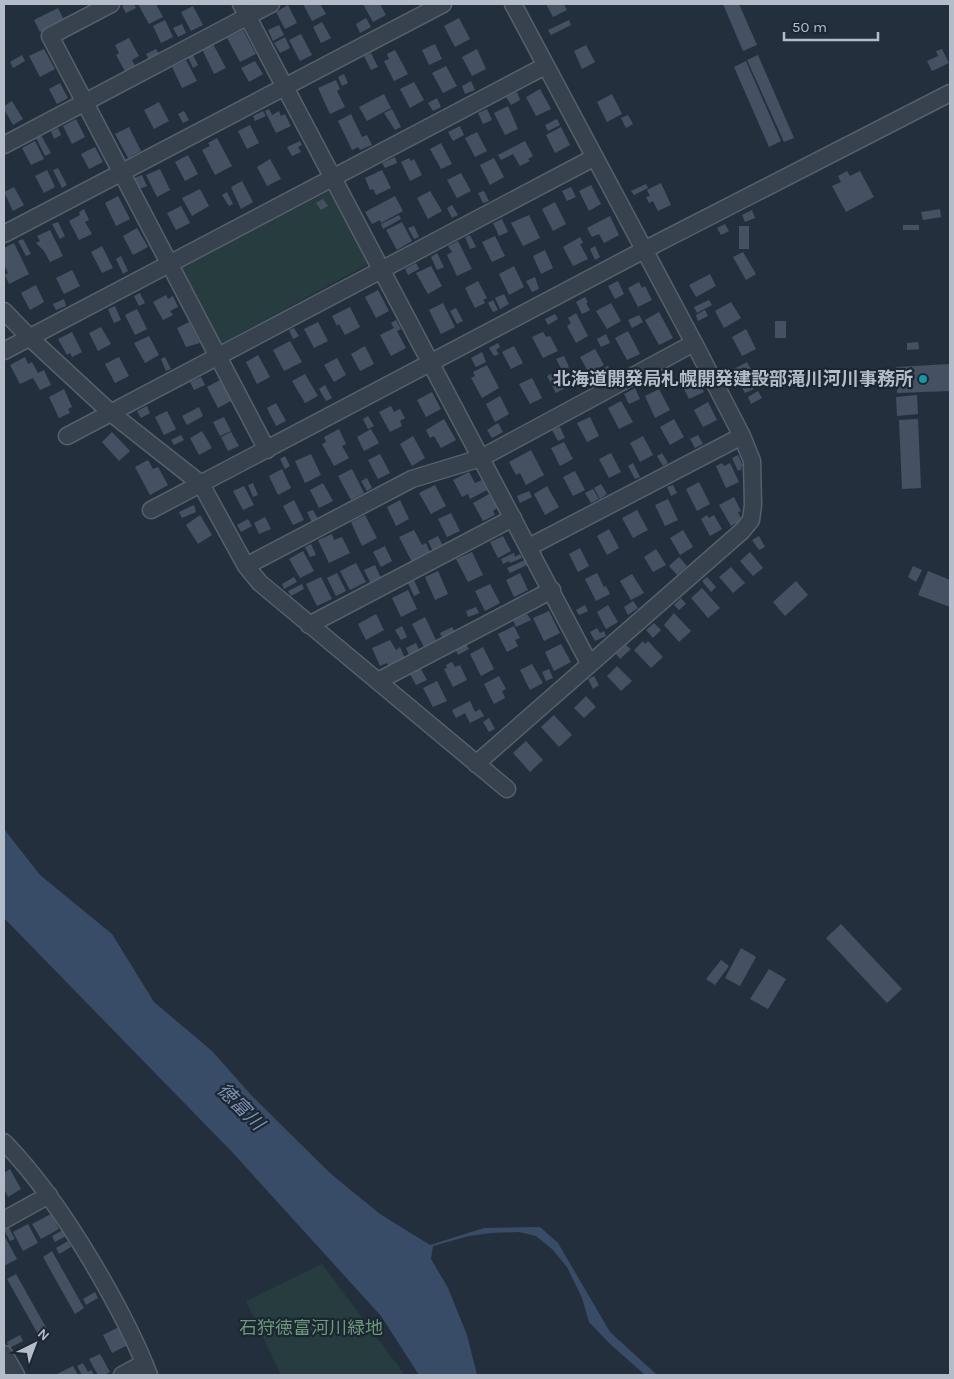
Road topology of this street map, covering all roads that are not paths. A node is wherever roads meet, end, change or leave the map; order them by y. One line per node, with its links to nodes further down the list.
1 (111, 4): 9 (street)
2 (271, 4): 5 (street)
3 (443, 4): 7 (street)
4 (513, 4): 6 (street)
5 (244, 10): 7 (street); 9 (street)
6 (546, 66): 11 (street); 13 (street)
7 (284, 87): 12 (street); 13 (street)
8 (950, 93): 15 (street)
9 (85, 103): 10 (street); 12 (street)
10 (4, 145)
11 (595, 157): 15 (street); 17 (street)
12 (121, 172): 14 (street); 16 (street)
13 (332, 178): 16 (street); 17 (street)
14 (4, 234)
15 (644, 250): 20 (street); 23 (street)
16 (169, 264): 19 (street); 22 (street)
17 (381, 270): 22 (street); 23 (street)
18 (4, 311): 19 (street)
19 (30, 338): 21 (street); 24 (street)
20 (694, 343): 26 (street); 28 (street)
21 (4, 351)
22 (218, 356): 24 (street); 27 (street)
23 (430, 363): 27 (street); 28 (street)
24 (111, 413): 25 (street); 29 (street)
25 (67, 436)
26 (742, 436): 32 (street); 36 (street)
27 (267, 450): 29 (street)
28 (481, 458): 31 (street); 33 (street)
29 (201, 484): 30 (street); 33 (street)
30 (151, 510)
31 (513, 518): 32 (street); 35 (street)
32 (528, 547): 34 (street)
33 (246, 566): 35 (street)
34 (552, 590): 36 (street); 37 (street)
35 (309, 625): 37 (street)
36 (590, 663): 38 (street)
37 (378, 681): 38 (street)
38 (476, 764): 39 (street)
39 (507, 789)
40 (4, 1142): 41 (street)
41 (49, 1196): 42 (street); 44 (street)
42 (4, 1220)
43 (4, 1354): 45 (street)
44 (146, 1369): 46 (street)
45 (16, 1375)
46 (122, 1375)

